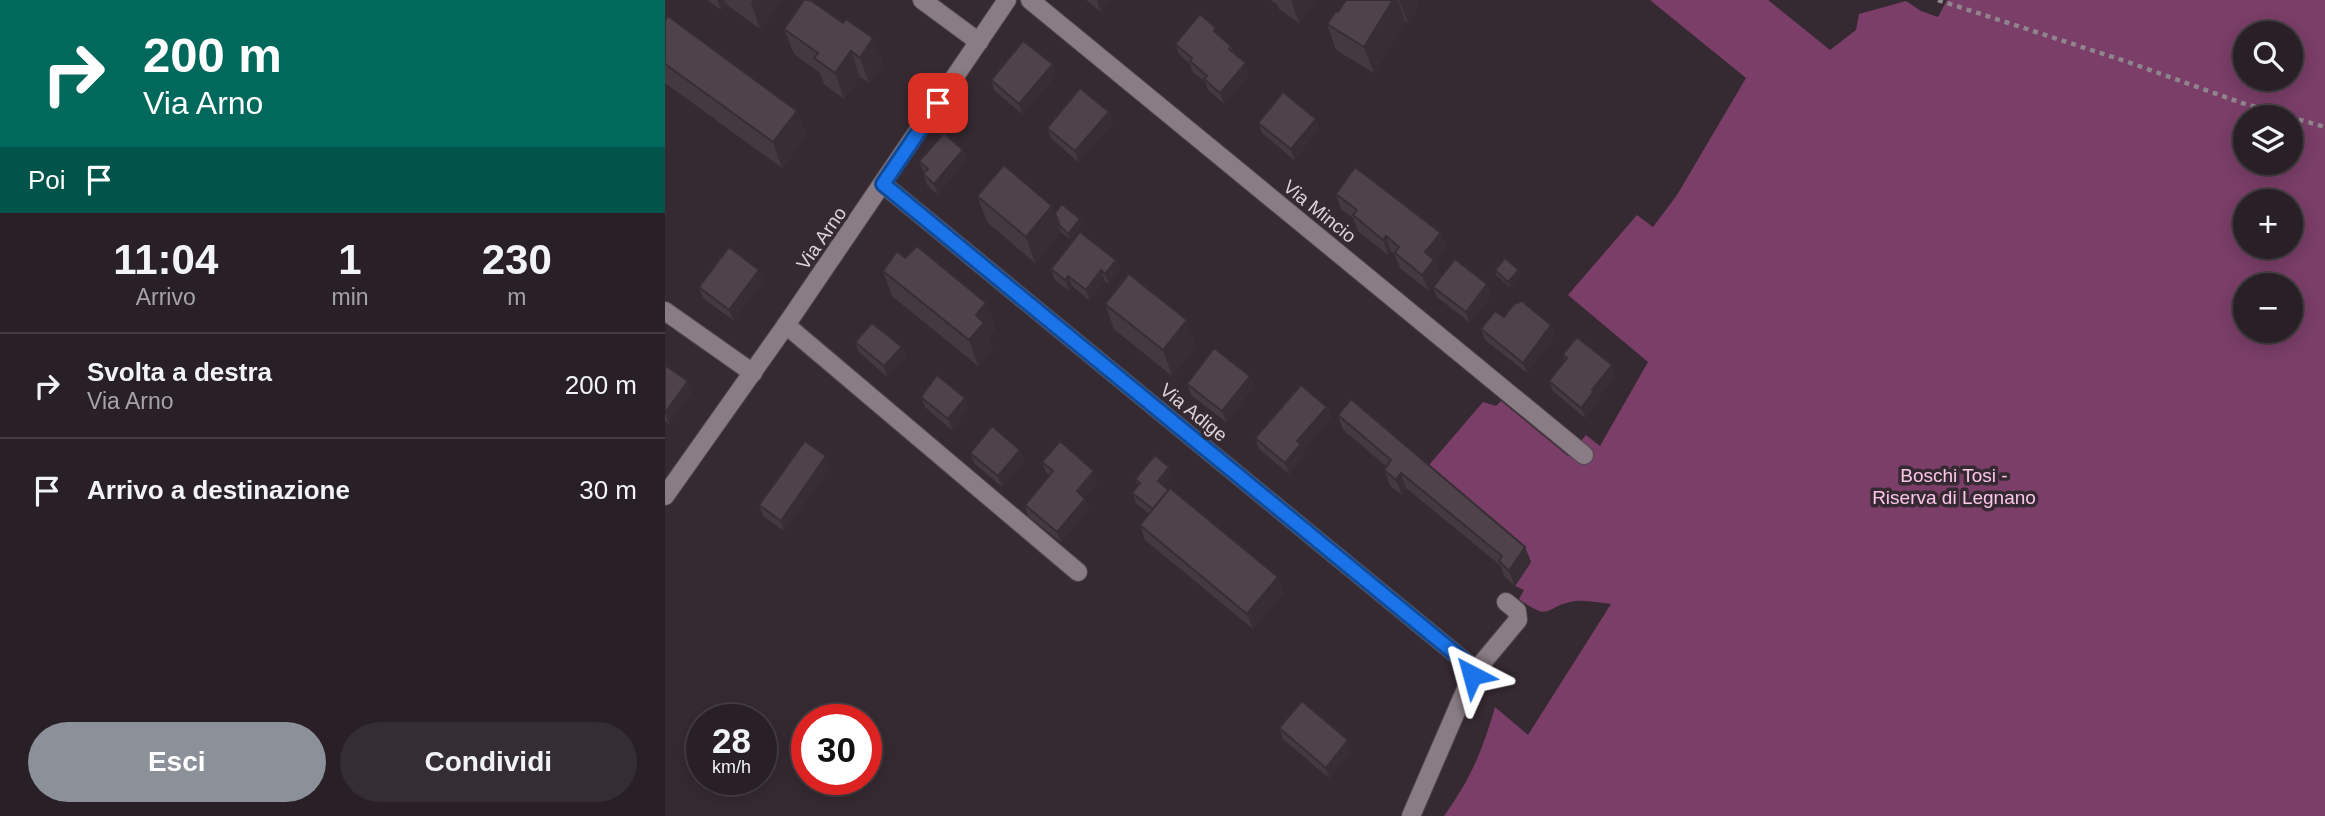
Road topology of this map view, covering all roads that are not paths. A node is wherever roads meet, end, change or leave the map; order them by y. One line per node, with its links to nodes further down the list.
1 (922, 0): 4 (street)
2 (1007, 0): 4 (street, Via Arno)
3 (1030, 0): 9 (street, Via Mincio)
4 (979, 42): 5 (street, Via Arno)
5 (883, 184): 7 (street, Via Arno); 13 (street, Via Adige)
6 (665, 312): 8 (street)
7 (786, 325): 8 (street, Via Arno); 11 (street)
8 (753, 373): 10 (street, Via Arno)
9 (1584, 455)
10 (665, 496)
11 (1078, 572)
12 (1506, 602): 13 (street)
13 (1472, 675): 14 (street)
14 (1411, 816)

